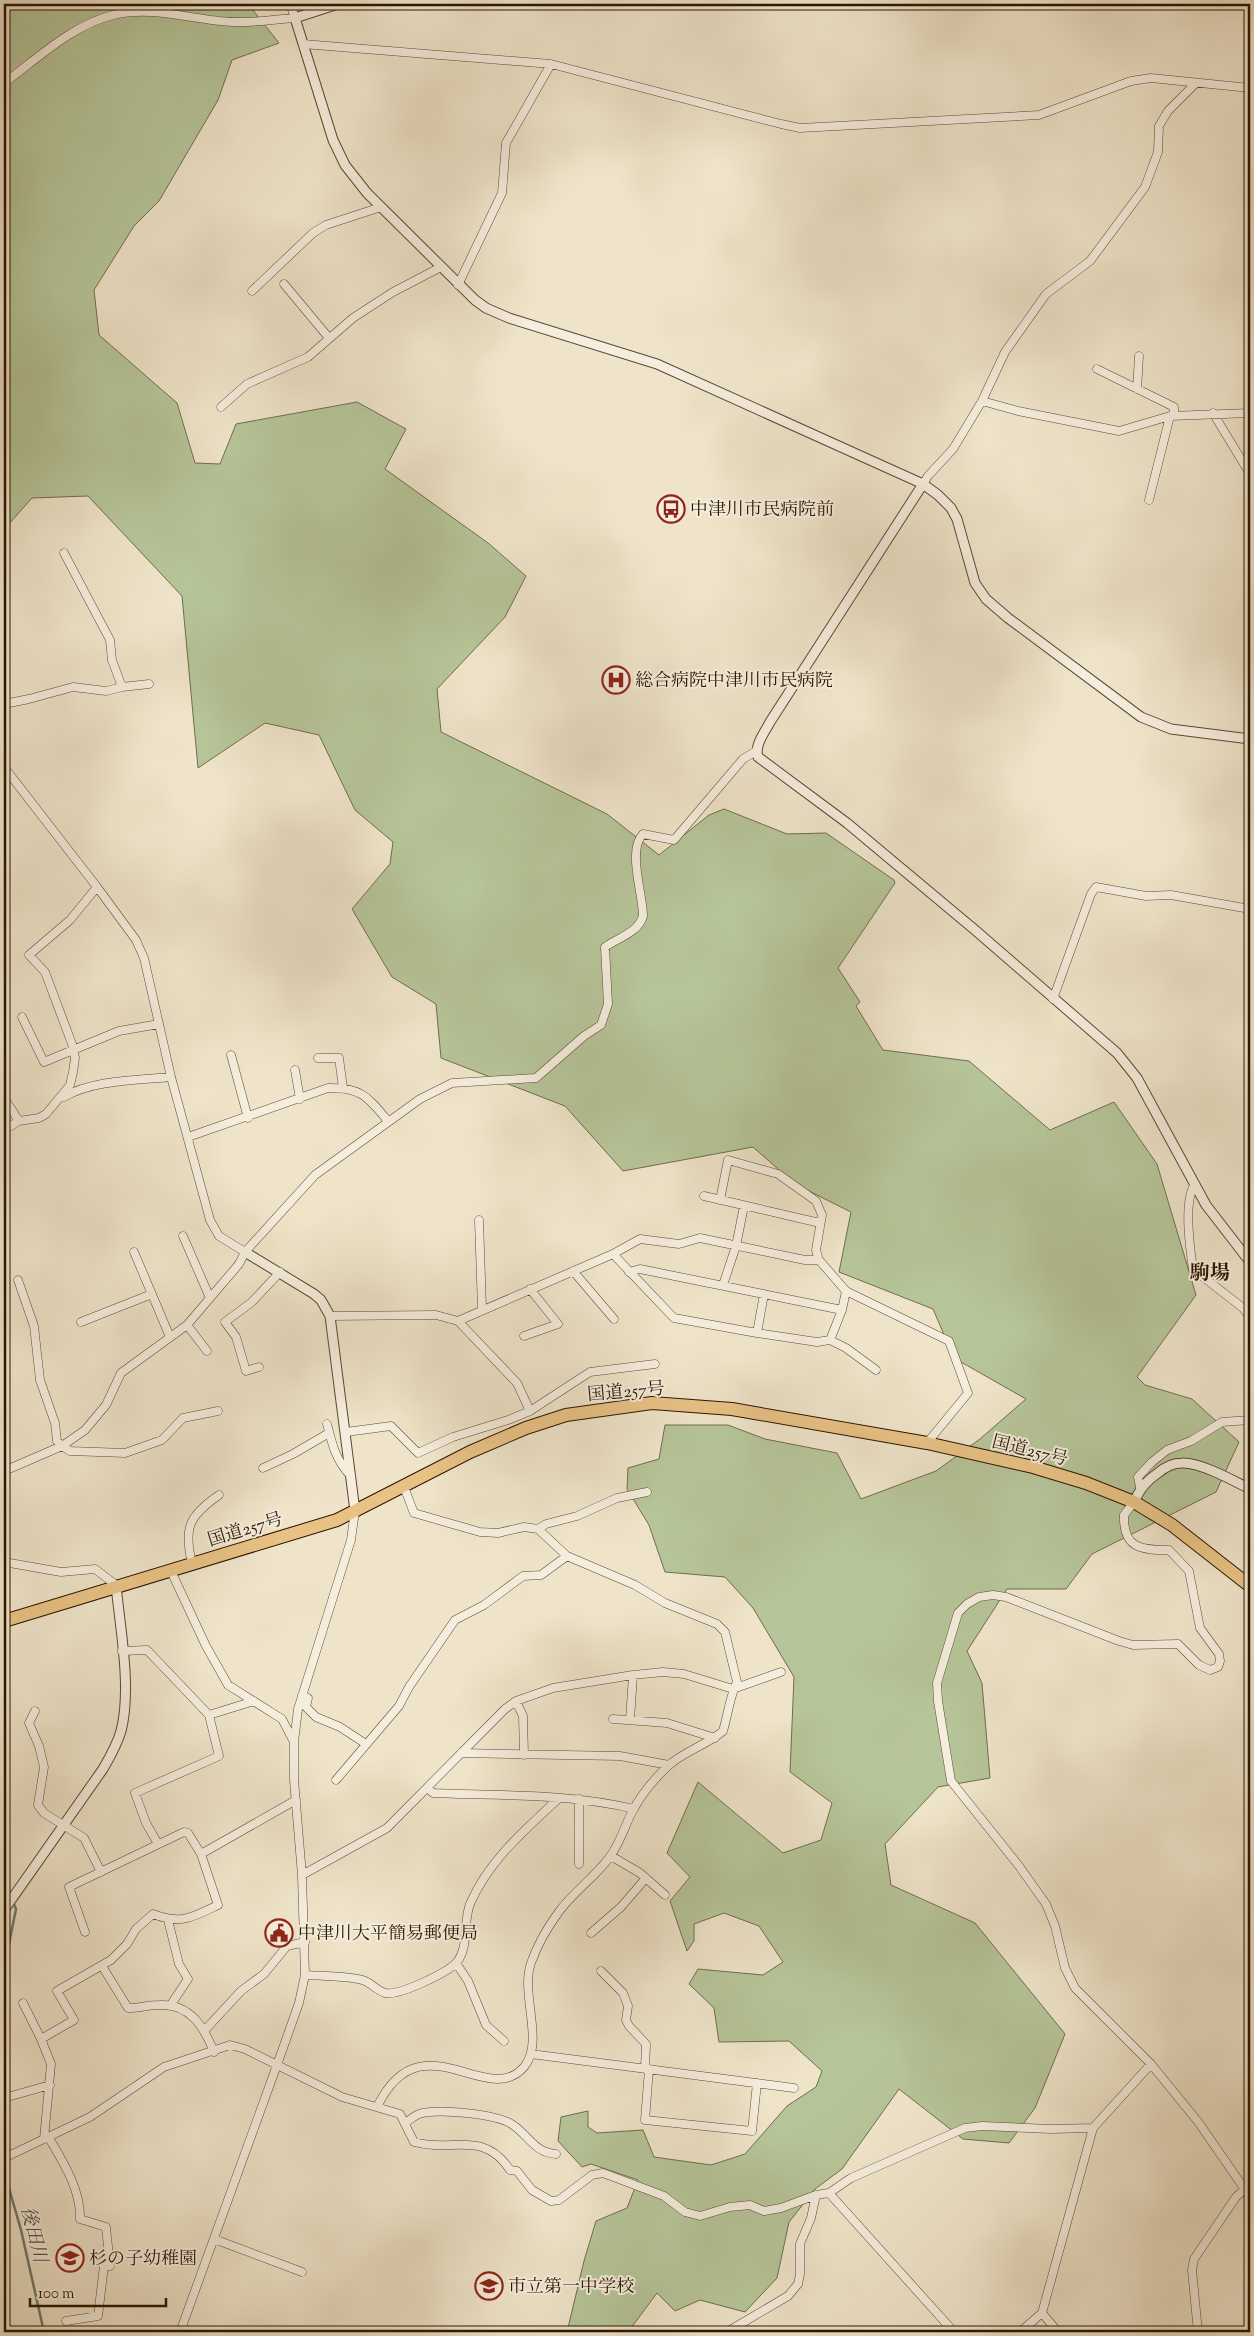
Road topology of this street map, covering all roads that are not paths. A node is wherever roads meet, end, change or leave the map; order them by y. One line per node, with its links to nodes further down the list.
1 (290, 4): 3 (street)
2 (338, 4): 3 (street)
3 (295, 18): 4 (street); 6 (street)
4 (303, 44): 5 (street); 9 (street)
5 (551, 64): 7 (street); 12 (street)
6 (4, 83)
7 (1196, 83): 8 (street); 18 (street)
8 (1250, 88)
9 (381, 207): 10 (street); 13 (street)
10 (441, 268): 12 (street); 14 (street)
11 (284, 284): 14 (street)
12 (458, 285): 24 (street)
13 (252, 291)
14 (329, 338): 19 (street)
15 (1139, 356): 17 (street)
16 (1097, 369): 17 (street)
17 (1137, 389): 22 (street)
18 (982, 401): 22 (street); 24 (street)
19 (221, 407)
20 (1213, 413): 21 (street); 22 (street); 23 (street)
21 (1250, 413)
22 (1172, 416): 25 (street)
23 (1250, 474)
24 (923, 484): 30 (street); 31 (street)
25 (1149, 500)
26 (64, 553): 28 (street)
27 (149, 684): 28 (street)
28 (122, 687): 29 (street)
29 (4, 704)
30 (1250, 739)
31 (756, 751): 35 (street); 49 (street)
32 (4, 767): 33 (street)
33 (97, 887): 37 (street); 38 (street)
34 (1250, 909): 35 (street)
35 (1053, 999): 52 (street)
36 (22, 1017): 38 (street)
37 (159, 1024): 38 (street); 42 (street)
38 (73, 1050): 46 (street)
39 (231, 1055): 47 (street)
40 (318, 1058): 43 (street)
41 (295, 1070): 45 (street)
42 (171, 1077): 46 (street); 51 (street)
43 (343, 1088): 45 (street); 49 (street)
44 (4, 1098): 48 (street)
45 (300, 1099): 47 (street)
46 (60, 1100): 48 (street)
47 (248, 1118): 51 (street)
48 (19, 1121): 50 (street)
49 (388, 1121): 61 (street)
50 (4, 1130)
51 (188, 1137): 61 (street)
52 (1195, 1184): 64 (street); 78 (street)
53 (704, 1196): 54 (street)
54 (720, 1200): 55 (street); 57 (street)
55 (744, 1206): 57 (street); 59 (street)
56 (479, 1220): 75 (street)
57 (820, 1223): 63 (street)
58 (183, 1236): 74 (street)
59 (736, 1246): 62 (street); 63 (street); 69 (street)
60 (134, 1252): 72 (street)
61 (245, 1252): 66 (street); 74 (street)
62 (613, 1254): 65 (street); 67 (street)
63 (820, 1260): 71 (street)
64 (1250, 1262)
65 (573, 1270): 70 (street); 79 (street)
66 (280, 1272): 77 (street); 89 (street)
67 (629, 1272): 69 (street); 83 (street)
68 (18, 1280): 98 (street)
69 (723, 1285): 73 (street)
70 (530, 1289): 75 (street); 84 (street)
71 (846, 1291): 76 (street); 97 (street)
72 (152, 1294): 81 (street); 85 (street)
73 (764, 1294): 76 (street); 83 (street)
74 (210, 1298): 82 (street)
75 (482, 1309): 80 (street)
76 (842, 1310): 86 (street)
77 (330, 1316): 80 (street); 95 (street)
78 (1250, 1318)
79 (614, 1319)
80 (458, 1321): 91 (street)
81 (81, 1322)
82 (187, 1325): 85 (street); 87 (street)
83 (757, 1333): 86 (street)
84 (524, 1336)
85 (170, 1337): 98 (street)
86 (830, 1340): 90 (street)
87 (207, 1351)
88 (656, 1364): 91 (street)
89 (259, 1367)
90 (876, 1370)
91 (530, 1410): 95 (street)
92 (218, 1411): 98 (street)
93 (1250, 1420): 103 (street)
94 (327, 1424): 96 (street)
95 (346, 1432): 101 (street)
96 (329, 1433): 99 (street); 101 (street)
97 (927, 1443): 102 (highway, 国道257号); 107 (highway, 国道257号)
98 (62, 1446): 100 (street)
99 (263, 1468)
100 (4, 1471)
101 (351, 1476): 108 (street)
102 (404, 1487): 108 (highway, 国道257号); 109 (street)
103 (1140, 1487): 104 (street); 107 (street)
104 (1250, 1489)
105 (647, 1492): 109 (street)
106 (219, 1495): 112 (street)
107 (1134, 1502): 115 (highway, 国道257号); 165 (street)
108 (355, 1511): 112 (highway, 国道257号); 121 (street)
109 (538, 1529): 110 (street)
110 (568, 1556): 120 (street); 130 (street)
111 (4, 1562): 114 (street)
112 (192, 1563): 113 (highway, 国道257号)
113 (170, 1569): 114 (highway, 国道257号); 123 (street)
114 (116, 1585): 116 (highway, 国道257号); 117 (street)
115 (1250, 1586)
116 (4, 1621)
117 (122, 1651): 125 (street); 140 (street)
118 (781, 1672): 120 (street)
119 (633, 1675): 120 (street); 122 (street); 127 (street)
120 (733, 1689): 128 (street)
121 (302, 1695): 129 (street); 130 (street)
122 (516, 1701): 131 (street); 132 (street)
123 (254, 1702): 125 (street); 129 (street)
124 (35, 1711): 140 (street)
125 (209, 1715): 141 (street)
126 (613, 1719): 127 (street)
127 (630, 1720): 128 (street)
128 (716, 1738): 133 (street)
129 (294, 1742): 138 (street)
130 (366, 1744): 134 (street)
131 (461, 1753): 132 (street); 135 (street)
132 (524, 1755): 133 (street)
133 (669, 1765): 139 (street)
134 (336, 1780)
135 (427, 1788): 136 (street); 146 (street)
136 (559, 1798): 137 (street); 154 (street)
137 (579, 1799): 139 (street); 144 (street)
138 (296, 1800): 142 (street); 146 (street)
139 (634, 1809): 143 (street)
140 (64, 1824): 145 (street); 149 (street)
141 (158, 1844): 142 (street); 145 (street)
142 (201, 1854): 150 (street)
143 (611, 1856): 147 (street); 164 (street)
144 (579, 1864)
145 (101, 1872): 151 (street)
146 (302, 1874): 153 (street)
147 (646, 1878): 148 (street); 152 (street)
148 (665, 1895)
149 (4, 1910)
150 (168, 1920): 155 (street); 159 (street)
151 (84, 1932)
152 (592, 1933)
153 (305, 1942): 157 (street); 160 (street)
154 (456, 1963): 157 (street); 162 (street)
155 (102, 1966): 159 (street); 161 (street)
156 (601, 1971): 167 (street)
157 (305, 1975): 166 (street)
158 (23, 2003): 161 (street)
159 (170, 2006): 160 (street)
160 (205, 2030): 163 (street)
161 (41, 2039): 169 (street)
162 (504, 2041)
163 (214, 2052): 166 (street); 175 (street)
164 (531, 2054): 167 (street); 172 (street)
165 (1151, 2064): 174 (street); 178 (street)
166 (277, 2065): 172 (street); 182 (street)
167 (647, 2069): 168 (street); 168 (street)
168 (757, 2083): 170 (street)
169 (50, 2085): 171 (street); 175 (street)
170 (794, 2088)
171 (4, 2098)
172 (377, 2107): 173 (street)
173 (406, 2122): 176 (street); 180 (street)
174 (1093, 2128): 179 (street); 184 (street)
175 (46, 2138): 177 (street); 185 (street)
176 (556, 2154)
177 (6, 2157)
178 (1244, 2190): 181 (street); 191 (street)
179 (829, 2193): 180 (street); 188 (street)
180 (816, 2195): 187 (street)
181 (1250, 2197)
182 (214, 2239): 183 (street); 186 (street)
183 (302, 2272)
184 (1042, 2313): 189 (street); 190 (street)
185 (66, 2321)
186 (180, 2332)
187 (730, 2332)
188 (954, 2332)
189 (1020, 2332)
190 (1058, 2332)
191 (1198, 2332)

